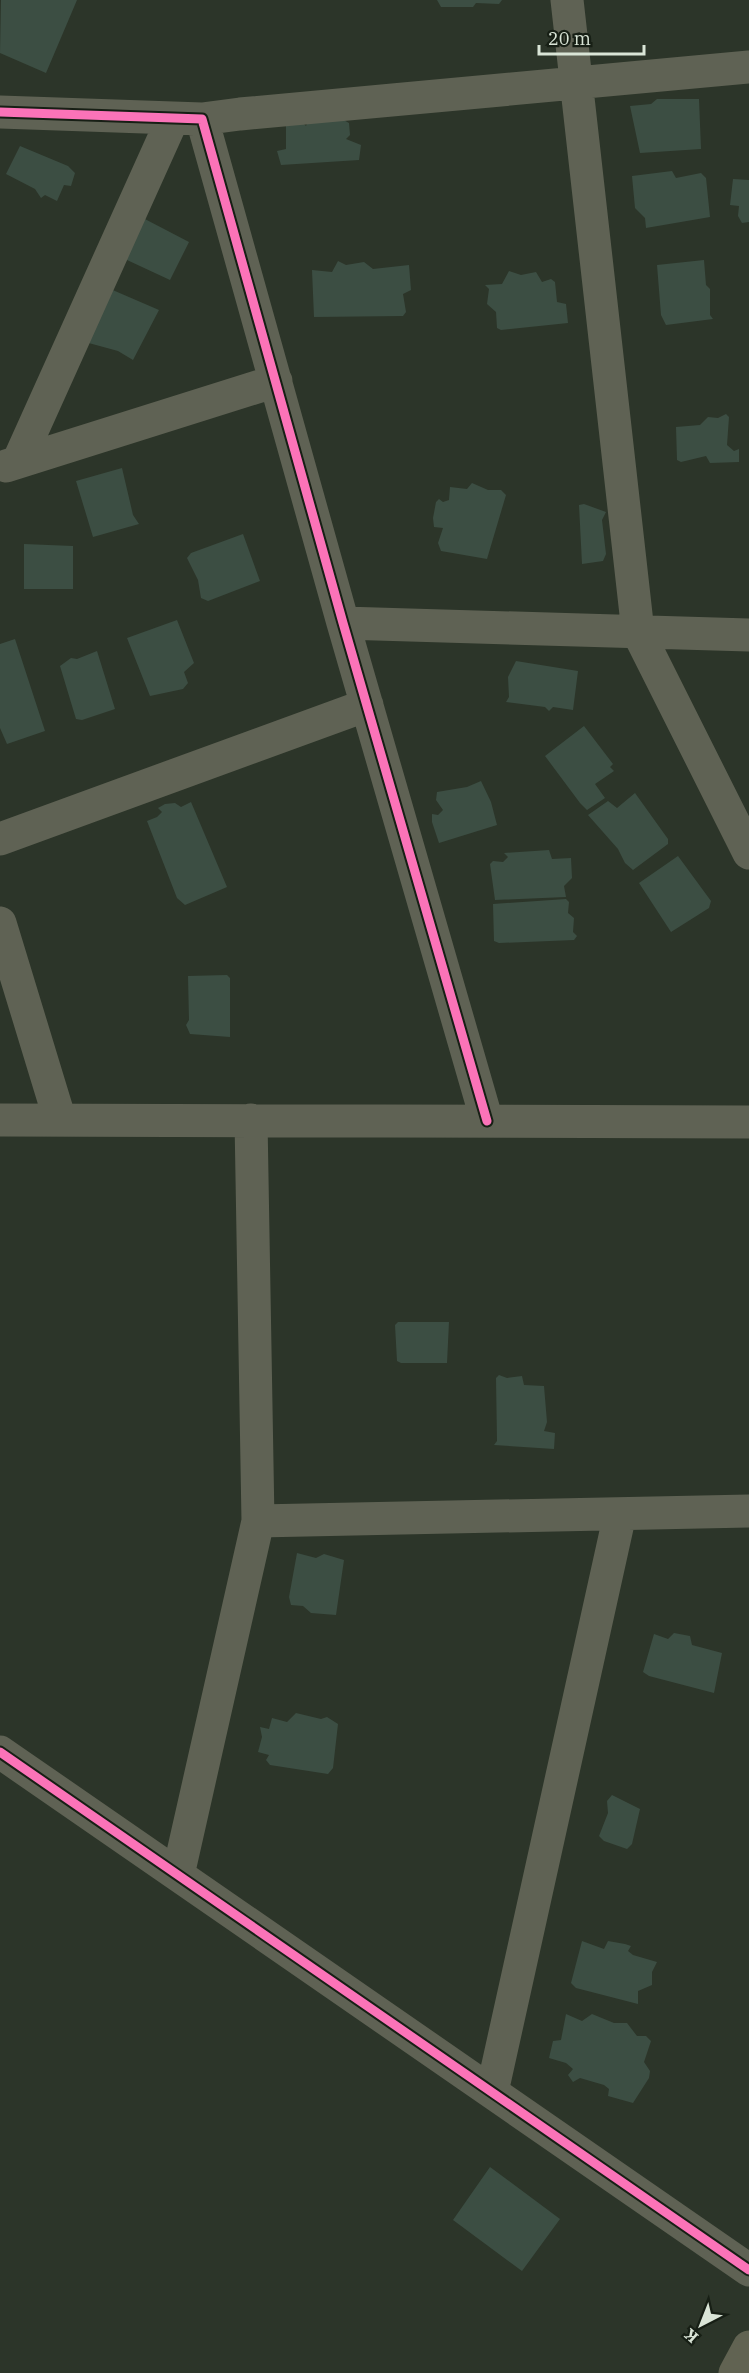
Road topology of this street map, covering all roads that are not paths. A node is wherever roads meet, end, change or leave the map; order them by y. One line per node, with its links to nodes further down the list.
1 (567, 0): 3 (street)
2 (749, 67): 3 (street)
3 (578, 82): 5 (street); 9 (street)
4 (0, 112): 5 (street)
5 (188, 118): 6 (street); 7 (street)
6 (276, 381): 7 (street); 8 (street)
7 (9, 465)
8 (343, 623): 9 (street); 11 (street)
9 (638, 632): 10 (street); 13 (street)
10 (749, 635)
11 (367, 705): 12 (street); 18 (street)
12 (0, 839)
13 (749, 853)
14 (0, 922): 16 (street)
15 (0, 1120): 16 (street)
16 (60, 1120): 17 (street)
17 (251, 1120): 18 (street); 22 (street)
18 (487, 1121): 19 (street)
19 (749, 1122)
20 (749, 1511): 21 (street)
21 (620, 1514): 22 (street); 25 (street)
22 (258, 1521): 24 (street)
23 (0, 1752): 24 (street)
24 (178, 1875): 25 (street)
25 (492, 2092): 26 (street)
26 (749, 2270)
27 (749, 2347): 28 (street)
28 (735, 2373)

